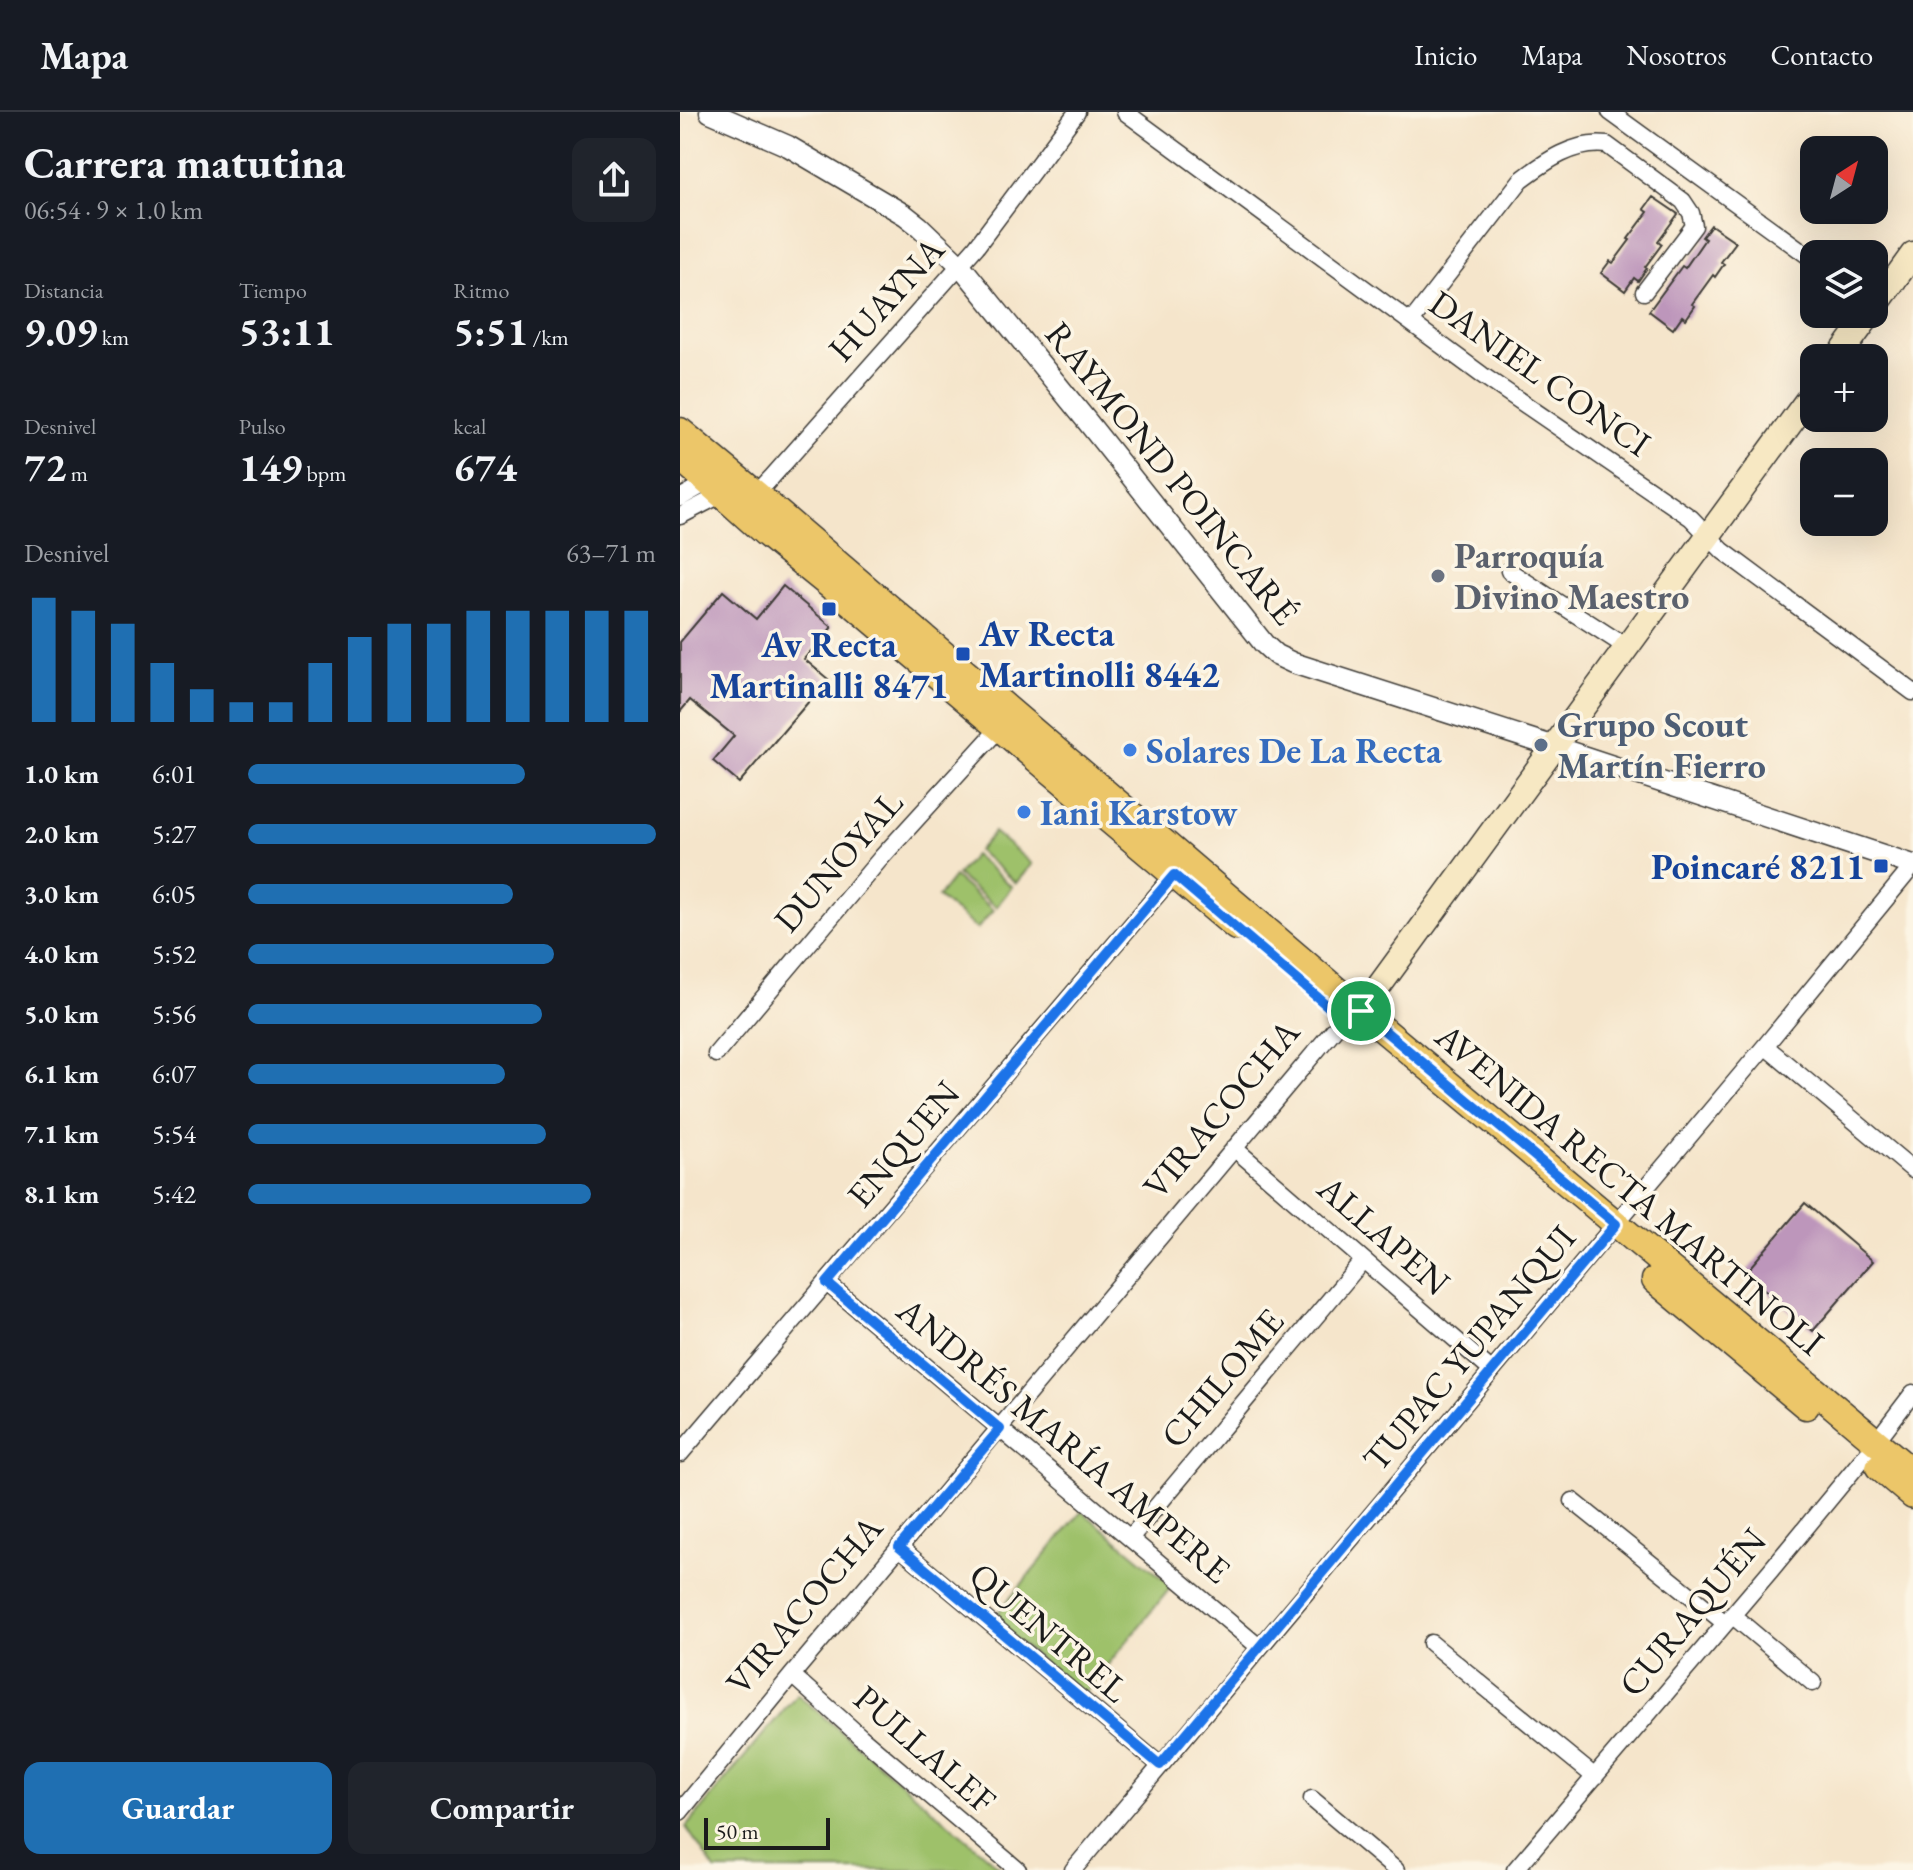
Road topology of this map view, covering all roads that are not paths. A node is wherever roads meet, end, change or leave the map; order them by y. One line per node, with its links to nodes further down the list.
1 (710, 112): 7 (street, RAYMOND POINCARÉ)
2 (1077, 112): 7 (street, HUAYNA)
3 (1125, 112): 10 (street, DANIEL CONCI)
4 (1610, 112): 5 (street)
5 (1800, 250)
6 (1913, 255): 8 (main road)
7 (960, 265): 14 (street, HUAYNA); 22 (street, RAYMOND POINCARÉ)
8 (1888, 289)
9 (1644, 292): 10 (street)
10 (1411, 322): 17 (street, DANIEL CONCI)
11 (1800, 410): 17 (main road, VIRACOCHA)
12 (680, 431): 14 (main road, AVENIDA RECTA MARTINOLI)
13 (680, 457): 14 (main road, AVENIDA RECTA MARTINOLI)
14 (730, 489): 15 (street); 16 (street); 21 (main road, AVENIDA RECTA MARTINOLI); 21 (main road, AVENIDA RECTA MARTINOLI)
15 (680, 498)
16 (680, 516)
17 (1708, 538): 19 (main road, VIRACOCHA); 20 (street, DANIEL CONCI)
18 (1509, 571): 19 (street)
19 (1628, 648): 22 (main road, VIRACOCHA)
20 (1913, 692)
21 (1006, 721): 24 (main road, AVENIDA RECTA MARTINOLI); 25 (main road, AVENIDA RECTA MARTINOLI); 27 (street, DUNOYAL)
22 (1555, 747): 23 (street, RAYMOND POINCARÉ); 25 (main road, VIRACOCHA)
23 (1913, 866): 26 (street, TUPAC YUPANQUI)
24 (1174, 875): 25 (main road, AVENIDA RECTA MARTINOLI); 32 (street, ENQUEN)
25 (1352, 1015): 28 (street, VIRACOCHA); 30 (main road, AVENIDA RECTA MARTINOLI)
26 (1765, 1046): 29 (street); 30 (street, TUPAC YUPANQUI)
27 (716, 1054)
28 (1234, 1148): 31 (street, ALLAPEN); 35 (street, VIRACOCHA)
29 (1913, 1170)
30 (1610, 1231): 33 (street, TUPAC YUPANQUI); 36 (main road, AVENIDA RECTA MARTINOLI)
31 (1363, 1260): 33 (street, ALLAPEN); 41 (street, CHILOME)
32 (827, 1283): 35 (street, ANDRÉS MARÍA AMPERE); 37 (street, ENQUEN)
33 (1492, 1371): 45 (street, TUPAC YUPANQUI)
34 (1913, 1393): 36 (street, CURAQUÉN)
35 (1000, 1429): 41 (street, ANDRÉS MARÍA AMPERE); 42 (street, VIRACOCHA)
36 (1870, 1448): 38 (main road, AVENIDA RECTA MARTINOLI); 39 (main road, AVENIDA RECTA MARTINOLI); 43 (street, CURAQUÉN)
37 (680, 1454)
38 (1913, 1473)
39 (1913, 1496)
40 (1573, 1501): 43 (street)
41 (1131, 1537): 45 (street, ANDRÉS MARÍA AMPERE)
42 (899, 1547): 46 (street, VIRACOCHA); 48 (street, QUENTREL)
43 (1729, 1619): 47 (street); 49 (street, CURAQUÉN)
44 (1431, 1643): 49 (street)
45 (1259, 1647): 48 (street, TUPAC YUPANQUI)
46 (792, 1675): 51 (street, VIRACOCHA); 52 (street, PULLALEF)
47 (1813, 1683)
48 (1160, 1765): 53 (street, TUPAC YUPANQUI)
49 (1595, 1777): 55 (street, CURAQUÉN)
50 (1312, 1799): 54 (street)
51 (680, 1812)
52 (1018, 1870)
53 (1073, 1870)
54 (1396, 1870)
55 (1515, 1870)

